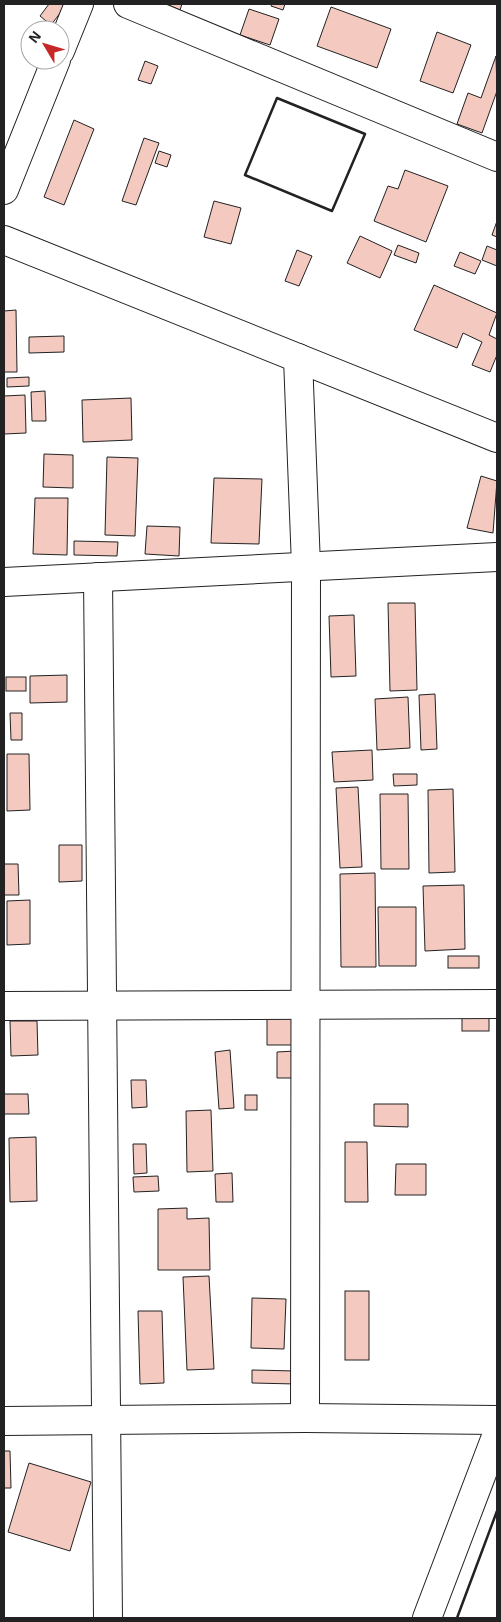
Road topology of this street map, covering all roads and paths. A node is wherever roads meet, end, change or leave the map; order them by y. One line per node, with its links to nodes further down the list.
1 (79, 4): 3 (street)
2 (128, 4): 5 (street)
3 (70, 26)
4 (52, 70): 6 (street)
5 (497, 157)
6 (4, 190)
7 (4, 240): 8 (street)
8 (298, 358): 9 (street); 11 (street)
9 (497, 438)
10 (497, 557): 11 (street)
11 (306, 566): 12 (street); 14 (street)
12 (98, 577): 13 (street); 16 (street)
13 (4, 582)
14 (305, 1004): 15 (street); 16 (street); 18 (street)
15 (497, 1004)
16 (102, 1005): 17 (street); 19 (street)
17 (4, 1006)
18 (305, 1418): 19 (street); 20 (street)
19 (106, 1420): 21 (street); 23 (street)
20 (497, 1420)
21 (4, 1421)
22 (497, 1434): 24 (street)
23 (108, 1618)
24 (427, 1618)

